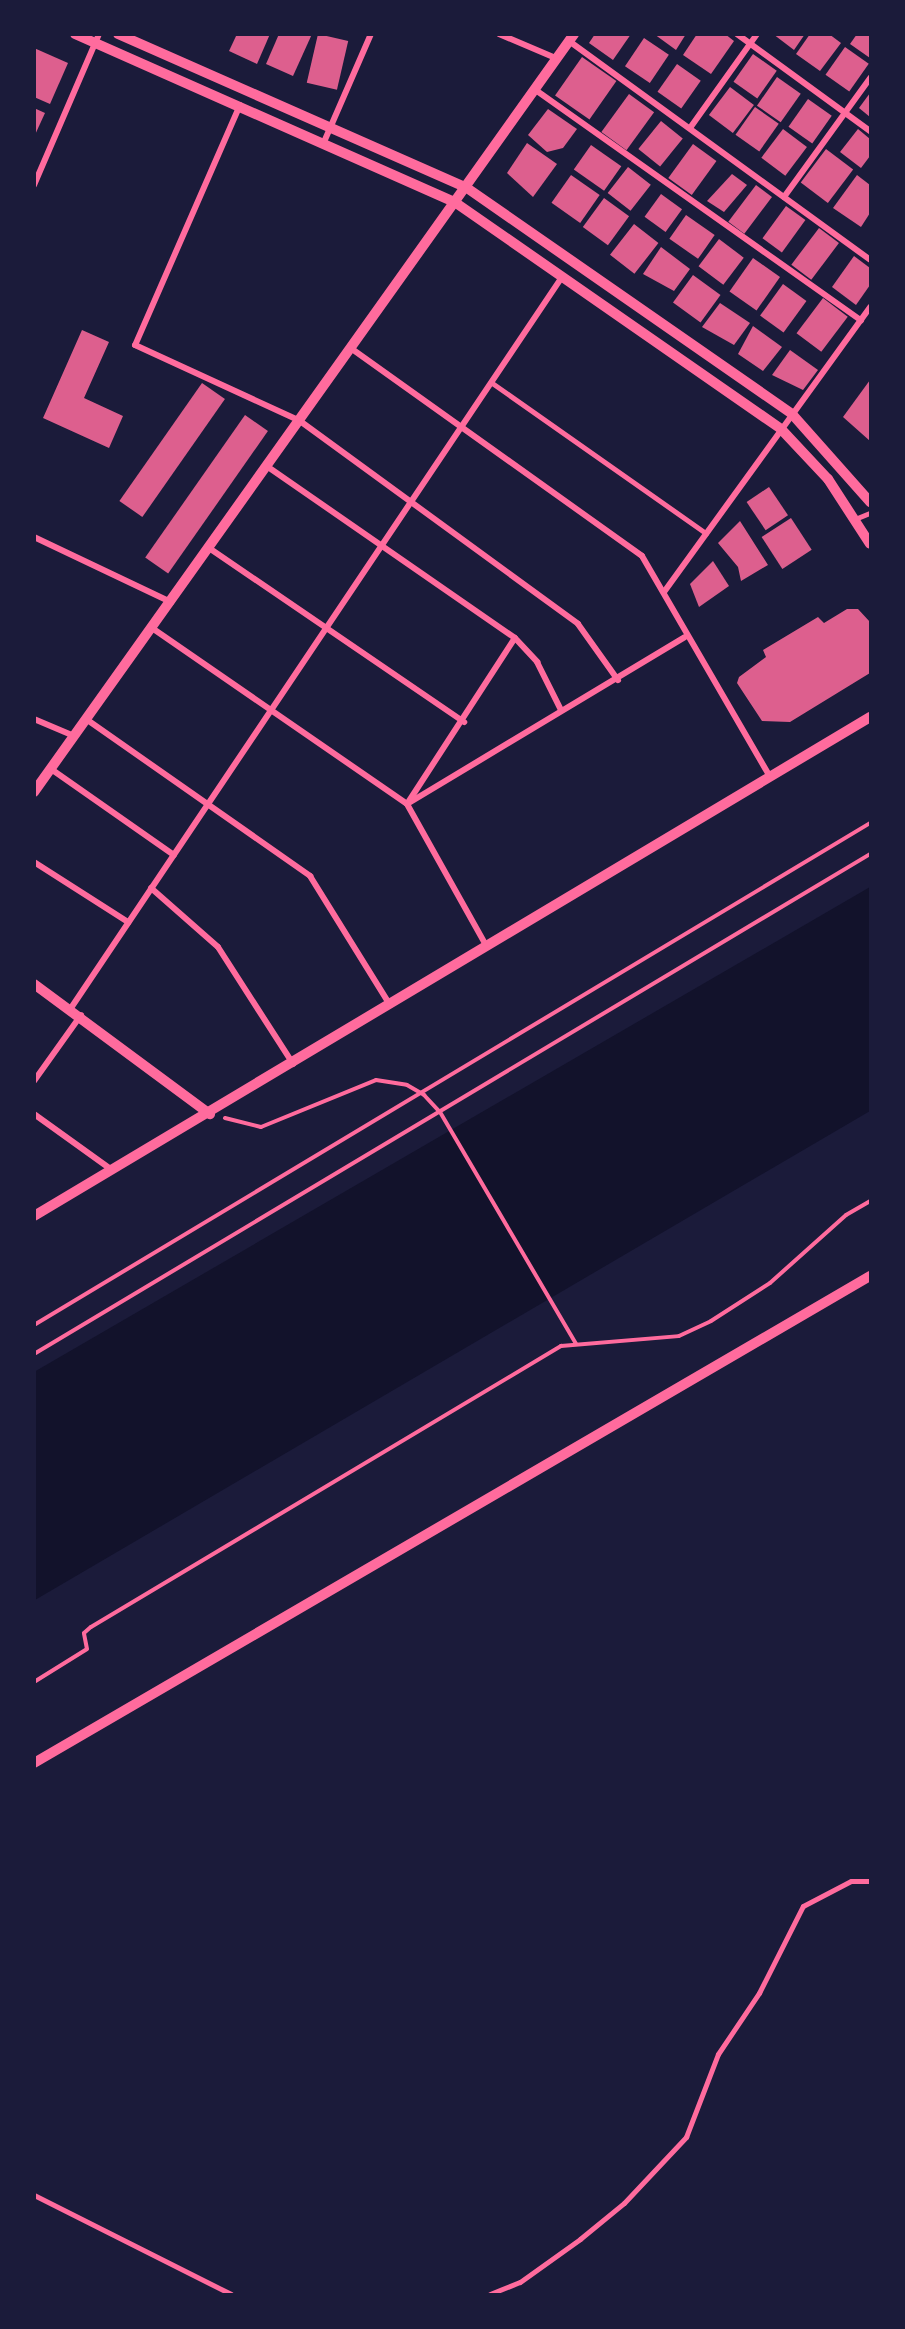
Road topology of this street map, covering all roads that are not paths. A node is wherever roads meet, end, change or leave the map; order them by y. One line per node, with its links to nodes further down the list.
1 (75, 34): 8 (street)
2 (118, 34): 15 (street)
3 (371, 34): 15 (street)
4 (499, 34): 10 (street)
5 (737, 34): 9 (street)
6 (757, 34): 9 (street)
7 (572, 38): 10 (street); 16 (street)
8 (97, 39): 13 (street); 19 (street)
9 (750, 44): 14 (street); 16 (street)
10 (558, 59): 12 (street)
11 (870, 78): 14 (street)
12 (537, 91): 21 (street); 27 (street)
13 (240, 105): 18 (street); 31 (street)
14 (845, 113): 17 (street); 22 (street)
15 (331, 126): 18 (street); 21 (street)
16 (690, 128): 22 (street)
17 (870, 131)
18 (324, 142): 23 (street)
19 (38, 170): 20 (street)
20 (34, 185)
21 (467, 188): 23 (street); 30 (street)
22 (784, 197): 24 (street)
23 (456, 203): 25 (street); 28 (street)
24 (870, 260)
25 (562, 277): 29 (street); 33 (street)
26 (870, 307): 27 (street)
27 (861, 320): 30 (street)
28 (352, 349): 31 (street); 32 (street)
29 (491, 382): 32 (street); 39 (lane)
30 (792, 414): 33 (street); 36 (street)
31 (300, 421): 34 (street); 35 (street)
32 (461, 428): 35 (street); 44 (street)
33 (782, 429): 38 (street); 39 (street)
34 (268, 467): 42 (street); 43 (street)
35 (412, 501): 42 (street); 50 (street)
36 (870, 502)
37 (870, 513): 38 (lane)
38 (855, 519): 41 (street)
39 (706, 533): 44 (street)
40 (34, 537): 45 (street)
41 (870, 544)
42 (382, 545): 46 (street); 49 (street)
43 (209, 548): 45 (street); 46 (street)
44 (664, 592): 48 (street)
45 (171, 602): 47 (street)
46 (328, 625): 52 (street); 56 (street)
47 (152, 628): 52 (street); 55 (street)
48 (684, 637): 50 (street); 59 (street)
49 (515, 638): 51 (street); 56 (street)
50 (618, 680): 51 (street)
51 (561, 710): 61 (street)
52 (270, 712): 61 (street); 62 (street)
53 (870, 717): 59 (street)
54 (34, 719): 57 (street)
55 (86, 719): 57 (street); 62 (street)
56 (464, 722): 61 (street)
57 (74, 736): 58 (street)
58 (51, 769): 60 (street); 63 (street)
59 (770, 777): 67 (street)
60 (34, 792)
61 (407, 804): 67 (street)
62 (207, 805): 63 (street); 69 (street)
63 (174, 855): 65 (street)
64 (34, 862): 66 (street)
65 (151, 888): 66 (street); 72 (street)
66 (128, 922): 70 (street)
67 (488, 947): 69 (street)
68 (34, 984): 70 (street)
69 (390, 1005): 72 (street)
70 (71, 1008): 71 (street)
71 (81, 1015): 73 (street); 75 (street)
72 (293, 1064): 75 (street)
73 (34, 1081)
74 (34, 1114): 76 (street)
75 (210, 1114): 76 (street)
76 (113, 1171): 77 (street)
77 (34, 1216)
78 (870, 1276): 79 (street)
79 (34, 1763)
80 (870, 1881): 83 (street)
81 (34, 2195): 82 (street)
82 (231, 2295)
83 (490, 2295)

